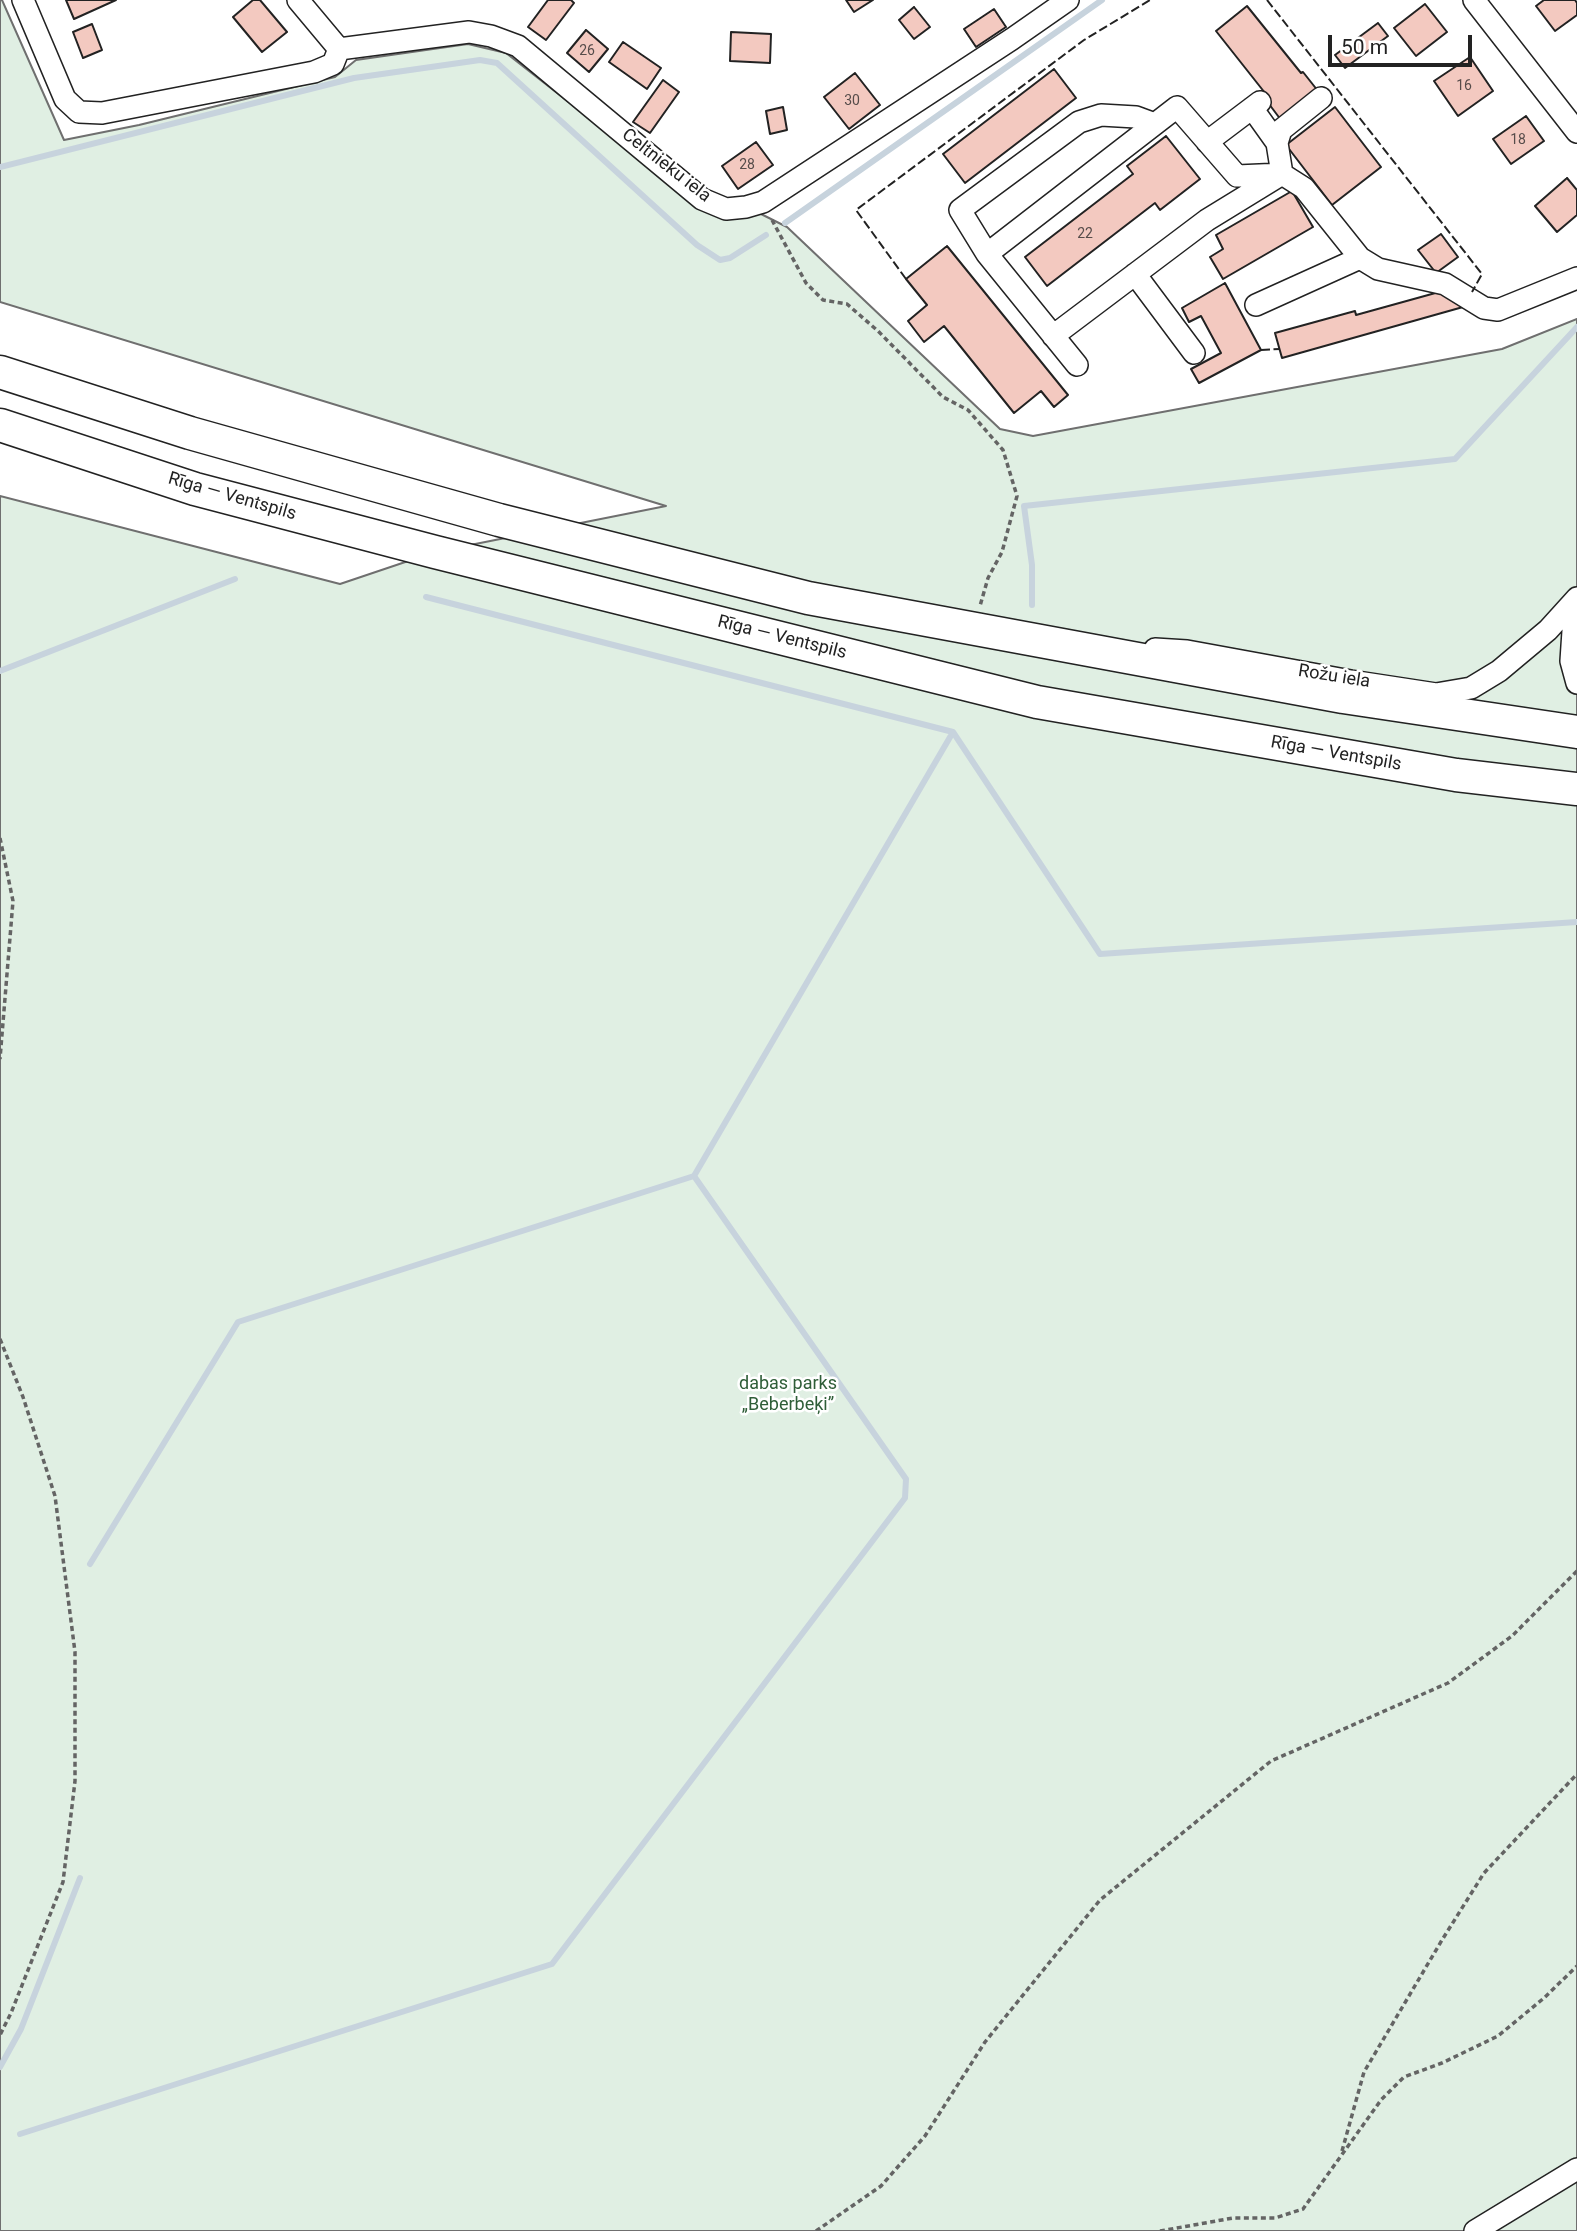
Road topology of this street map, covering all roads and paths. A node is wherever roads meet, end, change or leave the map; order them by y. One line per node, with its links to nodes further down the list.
1 (23, 0): 5 (street)
2 (298, 0): 5 (street)
3 (1068, 0): 12 (street, Celtnieku iela)
4 (1474, 0): 8 (street)
5 (339, 49): 12 (street, Celtnieku iela)
6 (1321, 98): 10 (street)
7 (1155, 124): 9 (street); 13 (street); 13 (street)
8 (1577, 132)
9 (1208, 142): 10 (street); 11 (street)
10 (1277, 143): 11 (street)
11 (1282, 174): 14 (street); 15 (street)
12 (763, 202): 25 (path)
13 (988, 254): 18 (street)
14 (1360, 258): 16 (street); 17 (street)
15 (1135, 274): 18 (street); 19 (street)
16 (1577, 278)
17 (1256, 305)
18 (1053, 336): 20 (street)
19 (1194, 353)
20 (1077, 365)
21 (0, 372): 25 (highway)
22 (0, 425): 29 (highway, Rīga — Ventspils)
23 (1577, 598): 26 (street, Rožu iela)
24 (1577, 619): 27 (street)
25 (970, 629): 26 (highway)
26 (1059, 646): 28 (highway)
27 (1577, 683)
28 (1577, 732)
29 (1577, 789)
30 (0, 838): 31 (path)
31 (0, 1059)
32 (0, 1339): 36 (path)
33 (1577, 1571): 39 (path)
34 (1577, 1774): 37 (path)
35 (1577, 1966): 37 (path)
36 (0, 2035)
37 (1341, 2156): 40 (path)
38 (1577, 2169): 41 (street)
39 (816, 2231)
40 (1160, 2231)
41 (1475, 2231)

